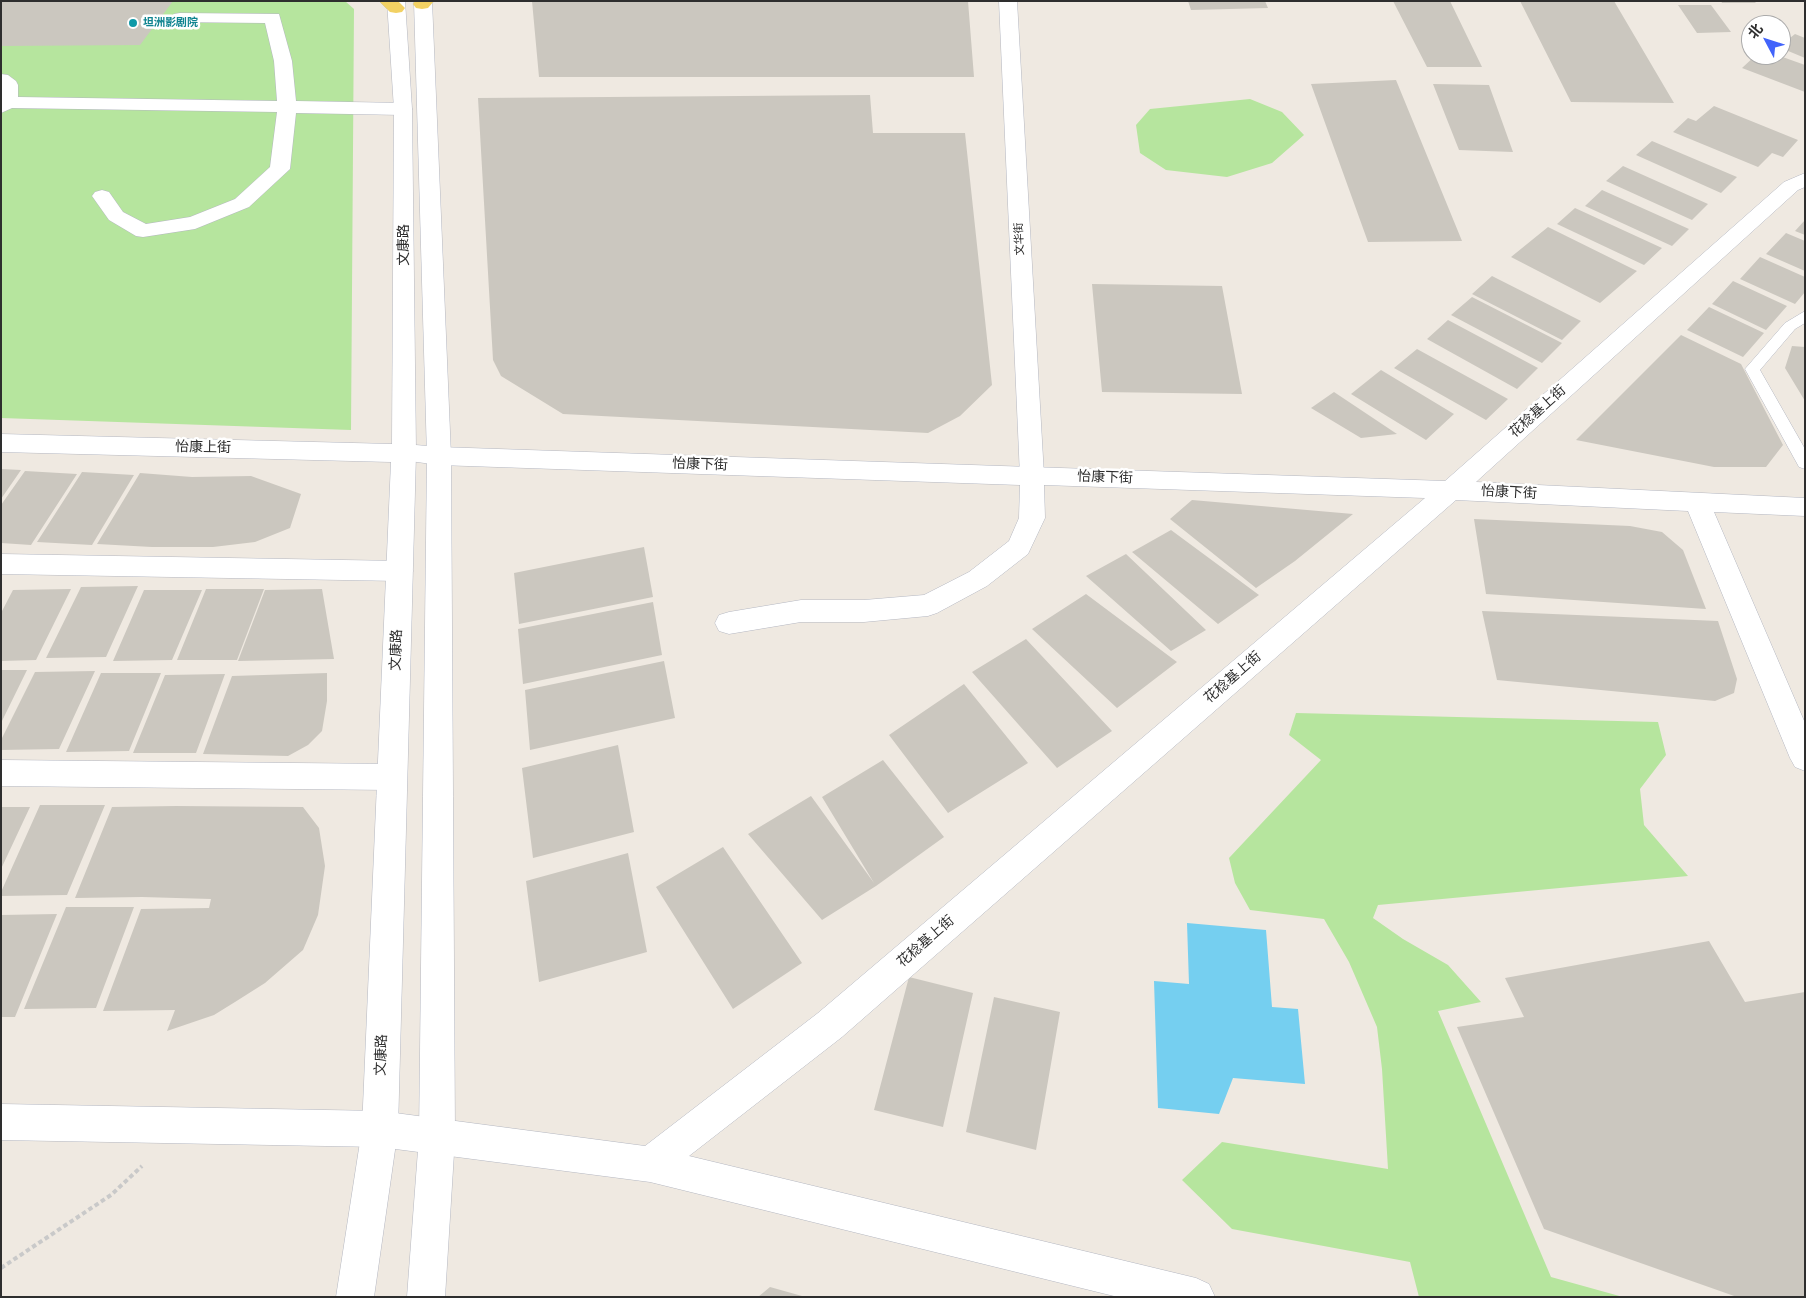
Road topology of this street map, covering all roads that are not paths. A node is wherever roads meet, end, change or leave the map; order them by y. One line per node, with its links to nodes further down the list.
1 (1008, 1): 17 (street, 文华街)
2 (424, 2): 15 (street)
3 (393, 4): 8 (street, 文康路)
4 (180, 18): 7 (street)
5 (1, 79): 6 (street)
6 (5, 104): 7 (street)
7 (287, 107): 8 (street); 10 (street)
8 (403, 109): 14 (street, 文康路)
9 (1805, 179): 18 (street, 花稔基上街)
10 (102, 196)
11 (1805, 316): 12 (lane)
12 (1797, 327): 16 (lane)
13 (1, 443): 14 (street, 怡康上街)
14 (404, 453): 15 (street, 怡康下街); 22 (street, 文康路)
15 (439, 456): 17 (street, 怡康下街); 29 (street)
16 (1805, 462)
17 (1032, 476): 18 (street, 怡康下街); 23 (street, 文华街)
18 (1451, 490): 19 (street, 怡康下街); 30 (street, 花稔基上街)
19 (1697, 502): 20 (street, 怡康下街); 24 (street)
20 (1805, 507)
21 (1, 564): 22 (street)
22 (400, 570): 26 (street, 文康路)
23 (729, 623)
24 (1805, 758)
25 (1, 773): 26 (street)
26 (392, 777): 28 (street, 文康路)
27 (1, 1122): 28 (street)
28 (380, 1129): 29 (street); 31 (street, 文康路)
29 (437, 1137): 30 (street); 32 (street)
30 (650, 1164): 33 (street)
31 (355, 1297)
32 (426, 1297)
33 (1196, 1297)

